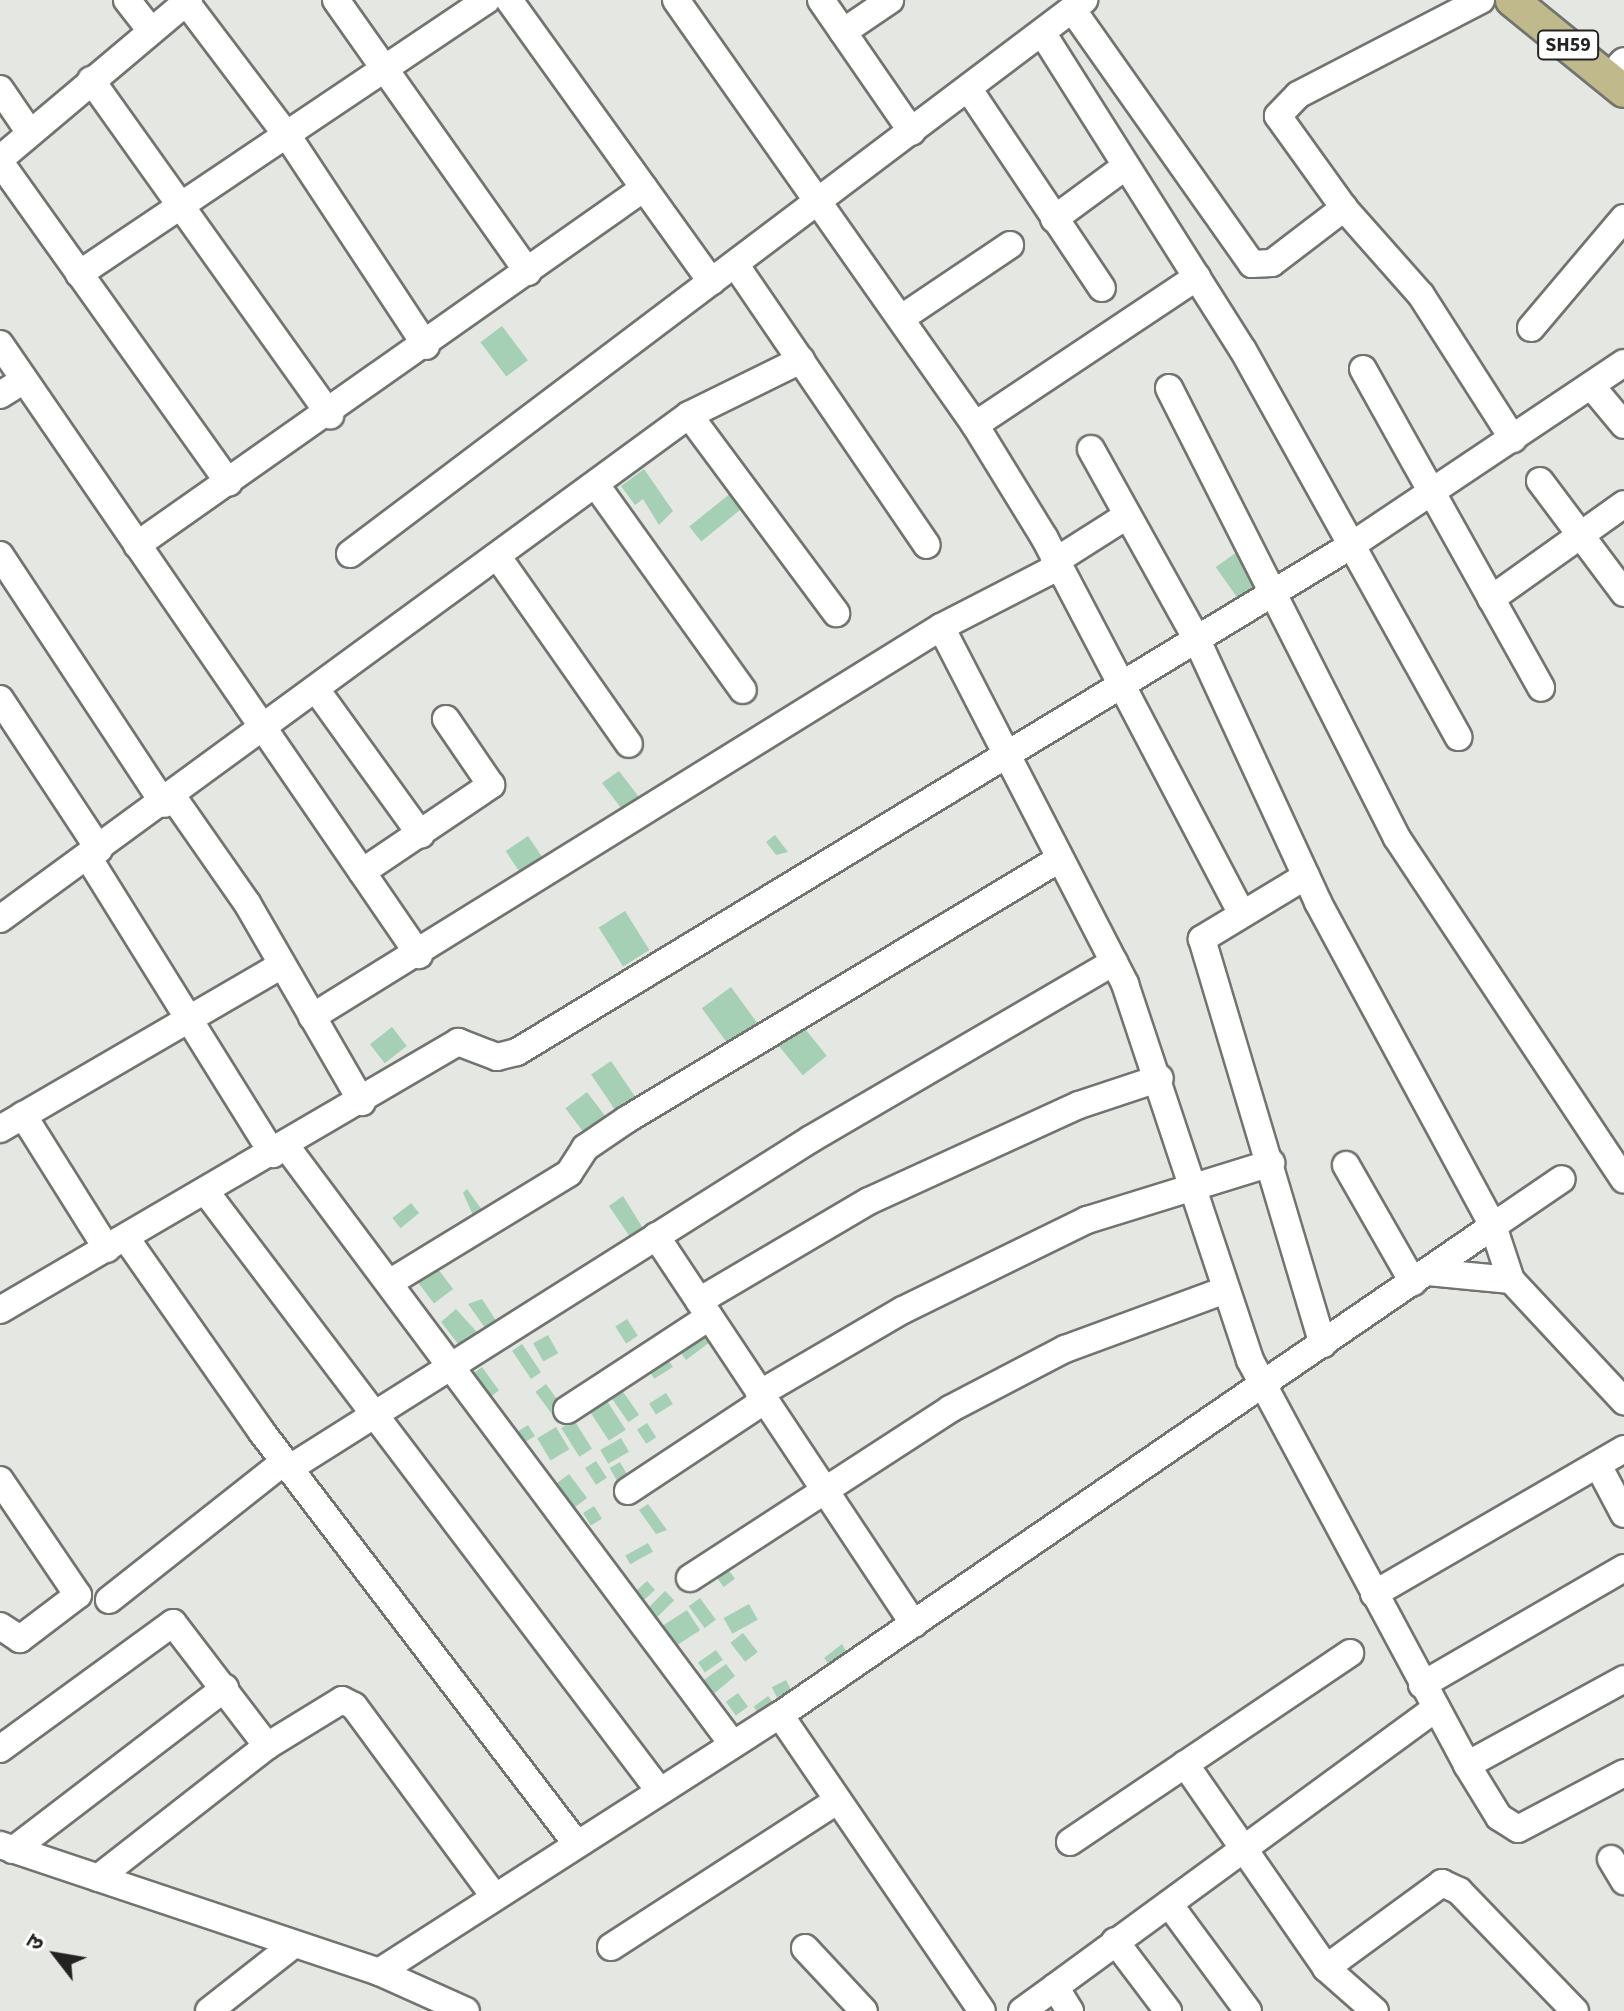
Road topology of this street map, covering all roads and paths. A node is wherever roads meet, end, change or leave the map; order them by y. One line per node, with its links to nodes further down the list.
1 (127, 0): 13 (street)
2 (336, 0): 16 (street)
3 (486, 0): 16 (street)
4 (509, 0): 26 (street)
5 (676, 0): 27 (street)
6 (821, 0): 14 (street)
7 (890, 0): 14 (street)
8 (1481, 0): 29 (street)
9 (1512, 0): 17 (main road, SH59)
10 (1542, 0): 17 (main road, SH59)
11 (188, 1): 13 (street); 23 (street)
12 (1078, 5): 15 (street); 29 (street)
13 (151, 31): 18 (street)
14 (843, 32): 21 (street)
15 (1043, 34): 20 (street); 25 (street)
16 (384, 71): 23 (street); 34 (street)
17 (1623, 71)
18 (91, 80): 22 (street); 28 (street)
19 (0, 89): 22 (street)
20 (970, 91): 21 (street); 31 (street)
21 (912, 132): 27 (street)
22 (30, 133): 24 (street)
23 (289, 138): 28 (street); 42 (street)
24 (0, 160): 35 (street)
25 (1126, 166): 31 (street); 36 (street)
26 (644, 188): 34 (street); 37 (street)
27 (816, 202): 33 (street); 39 (street)
28 (181, 208): 35 (street); 50 (street)
29 (1344, 208): 54 (street)
30 (1624, 218): 40 (street)
31 (1054, 219): 38 (street)
32 (1010, 245): 39 (street)
33 (735, 264): 37 (street); 43 (street)
34 (528, 272): 42 (street)
35 (79, 274): 57 (street)
36 (1197, 277): 52 (street); 65 (street)
37 (712, 282): 66 (street)
38 (1102, 288)
39 (903, 317): 52 (street)
40 (1531, 328)
41 (0, 344): 46 (street)
42 (426, 346): 50 (street)
43 (801, 360): 51 (street); 64 (street)
44 (1624, 363): 48 (street)
45 (1363, 369): 59 (street)
46 (24, 380): 49 (street); 63 (street)
47 (1169, 388): 71 (street)
48 (1593, 388): 53 (street); 54 (street)
49 (0, 395)
50 (330, 415): 57 (street)
51 (689, 415): 58 (street); 73 (street)
52 (975, 425): 69 (street)
53 (1624, 425)
54 (1513, 439): 59 (street)
55 (1091, 449): 61 (street)
56 (1540, 481): 62 (street)
57 (229, 483): 63 (street)
58 (596, 485): 68 (street); 78 (street)
59 (1431, 493): 65 (street); 72 (street)
60 (1624, 504): 62 (street)
61 (1125, 517): 69 (street); 75 (street)
62 (1581, 536): 70 (street); 72 (street)
63 (137, 545): 82 (street)
64 (927, 545)
65 (1352, 545): 71 (street); 83 (street)
66 (350, 554)
67 (0, 555): 86 (street)
68 (498, 557): 79 (street); 84 (street)
69 (1055, 565): 74 (street); 76 (street)
70 (1624, 593)
71 (1267, 594): 75 (street); 107 (street)
72 (1491, 599): 77 (street)
73 (836, 613)
74 (941, 627): 85 (street); 94 (street)
75 (1195, 636): 76 (street); 91 (street)
76 (1117, 687): 85 (street); 92 (street)
77 (1541, 688)
78 (743, 690)
79 (318, 692): 82 (street); 87 (street)
80 (0, 699): 88 (street)
81 (446, 719): 87 (street)
82 (265, 732): 86 (street); 90 (street)
83 (1458, 737)
84 (629, 744)
85 (1002, 755): 89 (street); 100 (street)
86 (169, 800): 88 (street); 96 (street)
87 (421, 835): 90 (street)
88 (94, 853): 93 (street); 97 (street)
89 (1056, 861): 95 (street); 115 (street)
90 (362, 872): 94 (street)
91 (1306, 876): 92 (street); 110 (street)
92 (1240, 911): 104 (street)
93 (0, 919)
94 (419, 955): 98 (street)
95 (1114, 962): 99 (street); 111 (street)
96 (282, 965): 97 (street); 98 (street)
97 (190, 1017): 101 (street); 103 (street)
98 (312, 1017): 100 (street)
99 (1160, 1078): 108 (street); 117 (street)
100 (362, 1102): 103 (street)
101 (23, 1115): 102 (street); 112 (street)
102 (0, 1129)
103 (279, 1150): 109 (street); 115 (street)
104 (1271, 1163): 108 (street); 119 (street)
105 (1346, 1165): 113 (street)
106 (1562, 1179): 110 (street)
107 (1624, 1180)
108 (1191, 1187): 116 (street); 122 (street)
109 (206, 1192): 112 (street); 125 (street)
110 (1493, 1226): 113 (street); 114 (street)
111 (656, 1236): 117 (street); 120 (street)
112 (117, 1244): 118 (street); 127 (street)
113 (1420, 1277): 114 (street); 119 (street)
114 (1511, 1280): 123 (street)
115 (389, 1283): 120 (street)
116 (1223, 1291): 121 (street); 130 (street)
117 (704, 1309): 122 (street); 124 (street)
118 (0, 1310)
119 (1323, 1344): 121 (street)
120 (452, 1364): 125 (street); 145 (street)
121 (1263, 1384): 135 (street); 137 (street)
122 (761, 1398): 130 (street); 131 (street)
123 (1624, 1401)
124 (567, 1410)
125 (370, 1415): 127 (street); 151 (street)
126 (1624, 1449): 128 (street)
127 (287, 1465): 136 (street); 154 (street)
128 (1599, 1467): 132 (street); 135 (street)
129 (0, 1480): 138 (street)
130 (820, 1488): 134 (street); 137 (street)
131 (628, 1491)
132 (1624, 1514)
133 (1624, 1568): 141 (street)
134 (690, 1578)
135 (1374, 1594): 141 (street)
136 (109, 1600)
137 (914, 1624): 144 (street)
138 (0, 1626)
139 (1350, 1653): 148 (street)
140 (1624, 1679): 149 (street)
141 (1422, 1685): 143 (street)
142 (225, 1688): 146 (street); 147 (street); 155 (street)
143 (1436, 1708): 149 (street); 156 (street)
144 (780, 1715): 145 (street); 152 (street)
145 (731, 1742): 151 (street)
146 (267, 1746): 157 (street); 158 (street)
147 (0, 1749)
148 (1185, 1764): 153 (street); 156 (street)
149 (1467, 1765): 150 (street)
150 (1624, 1773)
151 (658, 1789): 154 (street)
152 (837, 1801): 162 (street); 170 (street)
153 (1070, 1842)
154 (576, 1843): 158 (street)
155 (6, 1847): 157 (street)
156 (1246, 1847): 159 (street); 164 (street)
157 (98, 1878): 161 (street)
158 (494, 1896): 165 (street)
159 (1169, 1904): 160 (street); 174 (street)
160 (1115, 1941): 166 (street); 173 (street)
161 (294, 1944): 165 (street); 167 (street)
162 (611, 1947)
163 (805, 1948): 169 (street)
164 (1326, 1968): 175 (street); 176 (street)
165 (379, 1972): 168 (street)
166 (1055, 1987): 171 (street); 172 (street)
167 (209, 2011)
168 (466, 2011)
169 (864, 2011)
170 (982, 2011)
171 (1022, 2011)
172 (1070, 2011)
173 (1168, 2011)
174 (1248, 2011)
175 (1375, 2011)
176 (1575, 2011)

